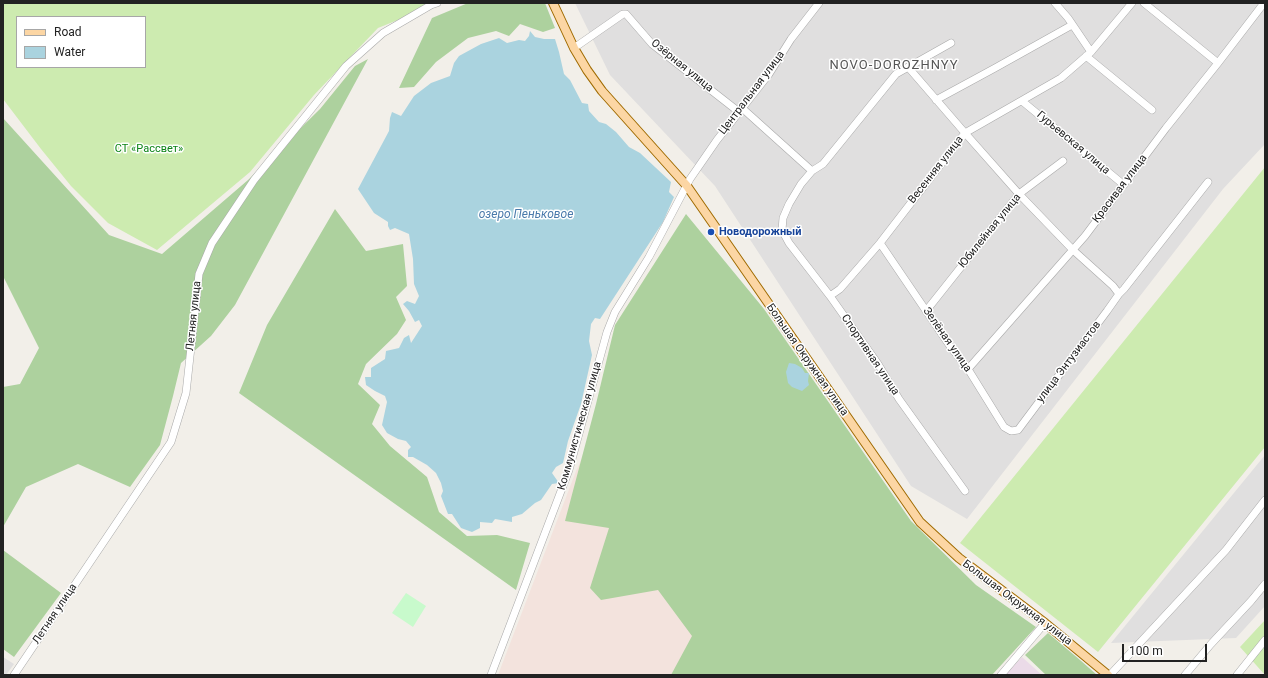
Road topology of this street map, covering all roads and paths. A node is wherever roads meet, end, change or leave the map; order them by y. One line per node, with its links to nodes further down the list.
1 (437, 3): 37 (street, Летняя улица)
2 (553, 3): 10 (main road, Большая Окружная улица)
3 (819, 3): 16 (street, Центральная улица)
4 (1055, 3): 8 (street)
5 (1132, 3): 11 (street, Весенняя улица)
6 (1144, 3): 12 (street)
7 (1264, 4): 12 (street, Красивая улица)
8 (1072, 25): 11 (street); 14 (street)
9 (951, 42): 13 (street)
10 (574, 48): 16 (street, Озёрная улица); 23 (main road, Большая Окружная улица)
11 (1088, 54): 15 (street, Весенняя улица); 17 (street)
12 (1218, 63): 22 (street, Красивая улица)
13 (908, 67): 14 (street); 20 (street)
14 (936, 100): 18 (street)
15 (1022, 101): 18 (street, Весенняя улица); 22 (street, Гурьевская улица)
16 (740, 110): 20 (street, Озёрная улица); 23 (street, Центральная улица)
17 (1152, 110)
18 (964, 133): 24 (street); 25 (street, Весенняя улица)
19 (1063, 161): 24 (street, Юбилейная улица)
20 (812, 171): 28 (street, Спортивная улица)
21 (1208, 182): 27 (street, улица Энтузиастов)
22 (1124, 185): 26 (street, Красивая улица)
23 (687, 186): 35 (main road, Большая Окружная улица); 38 (street, Коммунистическая улица)
24 (1019, 194): 26 (street); 29 (street, Юбилейная улица)
25 (880, 243): 28 (street, Весенняя улица); 29 (street, Зелёная улица)
26 (1073, 250): 27 (street); 30 (street, Красивая улица)
27 (1121, 291): 31 (street, улица Энтузиастов)
28 (830, 296): 32 (street, Спортивная улица)
29 (926, 311): 30 (street, Зелёная улица)
30 (968, 369): 31 (street, Зелёная улица)
31 (1018, 430)
32 (965, 491)
33 (1265, 500): 40 (street)
34 (1265, 584): 41 (street)
35 (1046, 623): 39 (street); 40 (main road, Большая Окружная улица)
36 (1265, 640): 42 (street)
37 (14, 675)
38 (491, 675)
39 (1001, 675)
40 (1109, 675)
41 (1185, 675)
42 (1237, 675)

